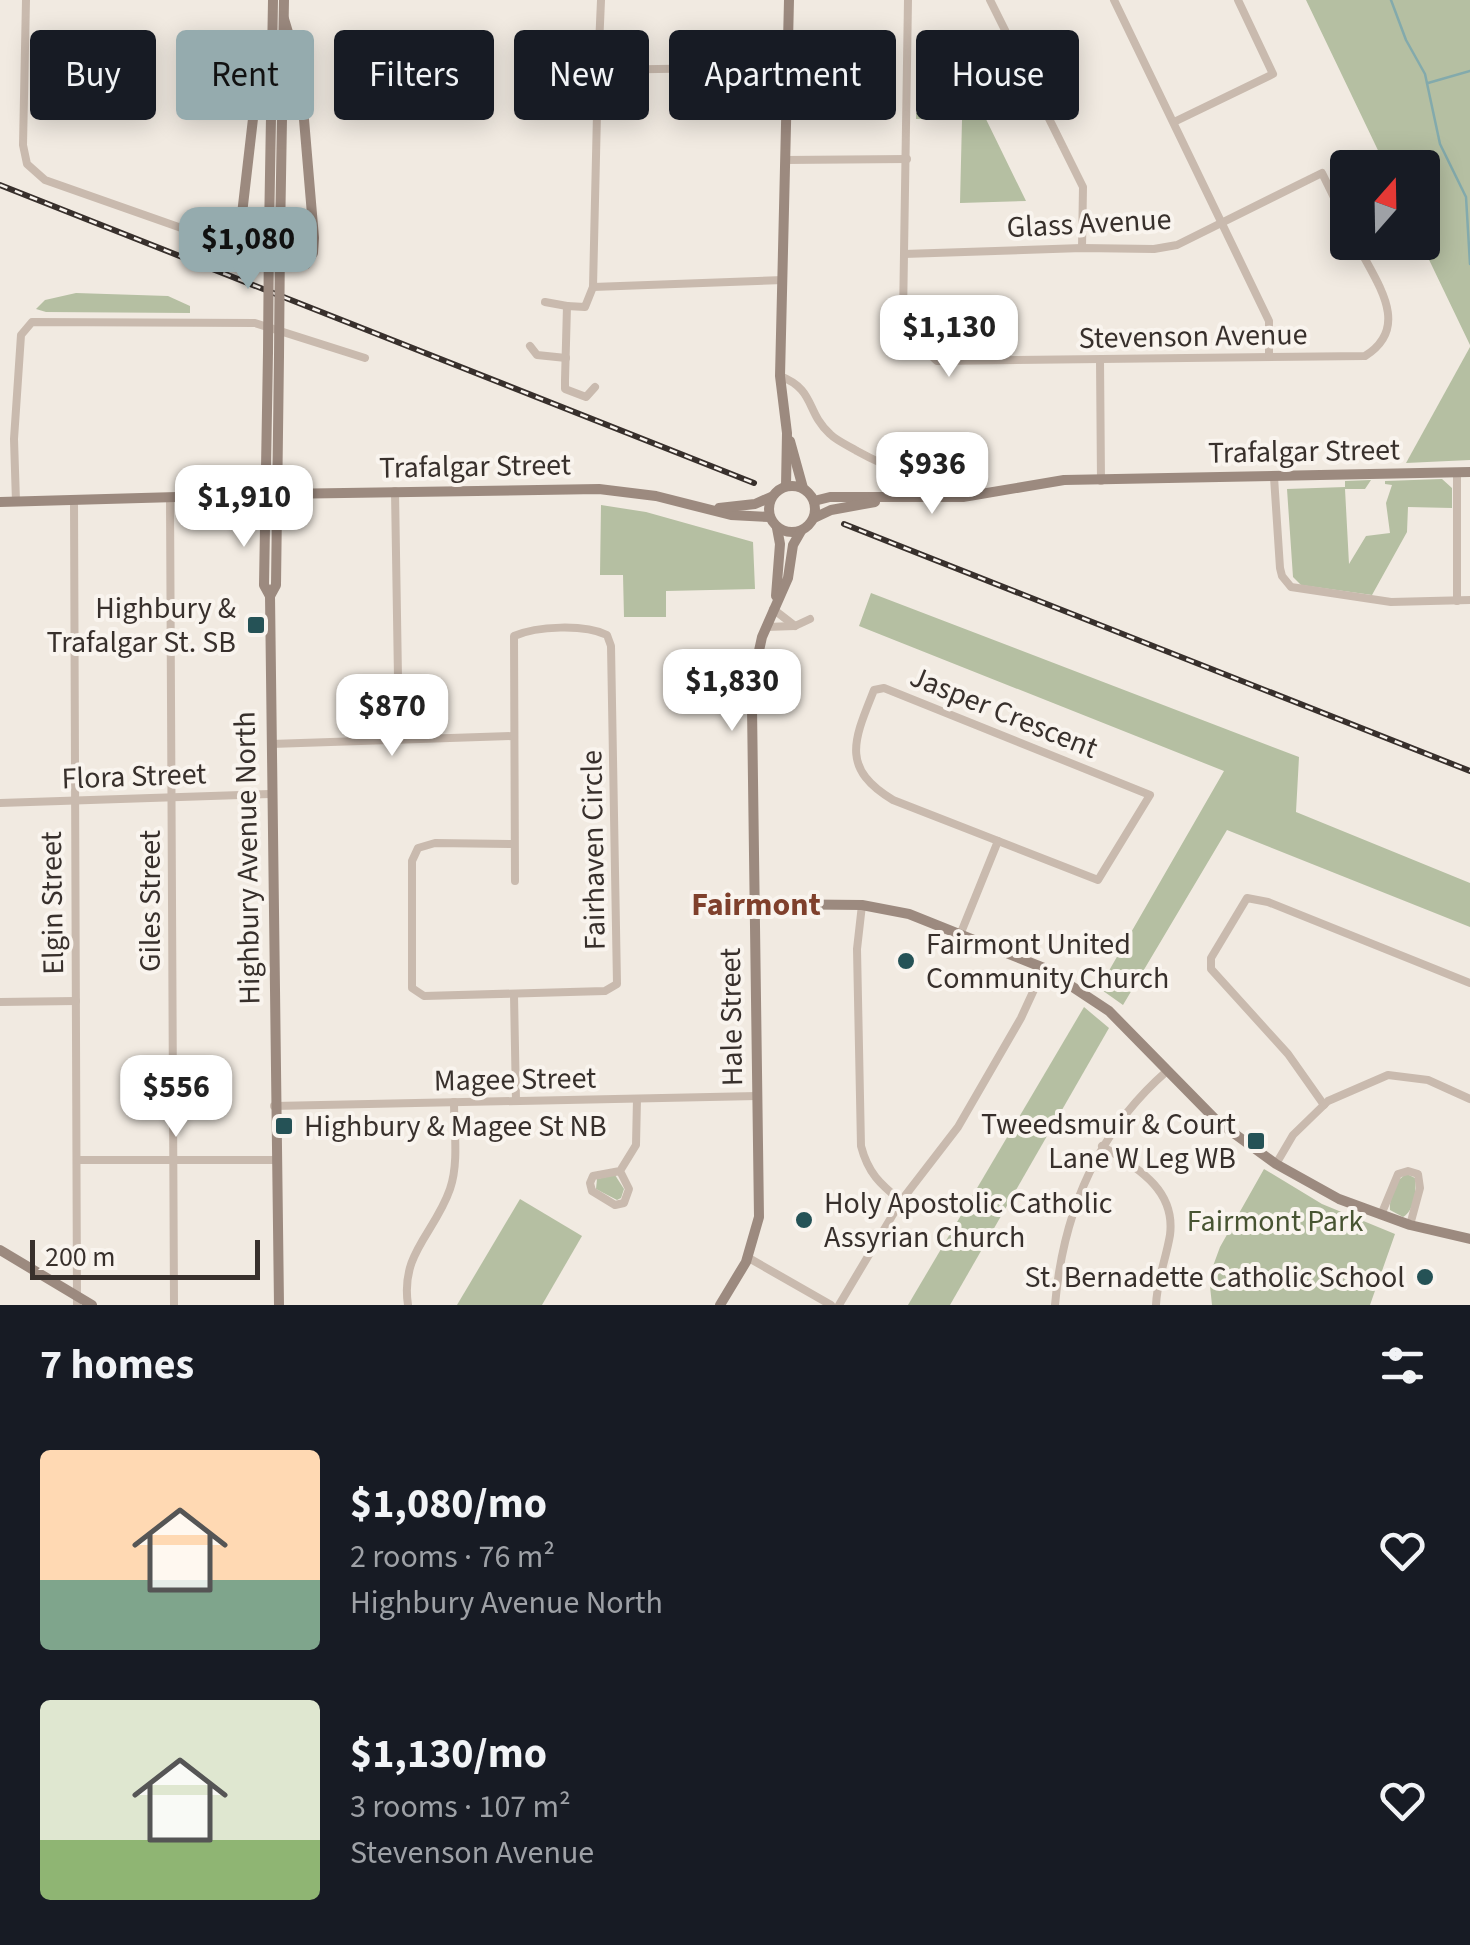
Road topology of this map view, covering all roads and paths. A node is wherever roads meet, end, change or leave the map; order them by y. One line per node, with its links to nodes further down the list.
1 (26, 0): 25 (street)
2 (272, 0): 11 (main road, Highbury Avenue North)
3 (284, 0): 10 (main road, Highbury Avenue North)
4 (601, 0): 12 (street)
5 (789, 0): 13 (main road)
6 (908, 0): 19 (street, Stevenson Avenue)
7 (990, 0): 26 (street)
8 (1114, 0): 18 (street)
9 (1238, 0): 18 (street)
10 (284, 20): 24 (main road, Highbury Avenue North); 30 (main road)
11 (272, 30)
12 (600, 30)
13 (789, 30)
14 (253, 120): 23 (main road)
15 (273, 120): 24 (main road, Highbury Avenue North)
16 (597, 120): 32 (street)
17 (786, 120): 20 (main road)
18 (1174, 122): 22 (street)
19 (907, 159): 20 (street); 28 (street, Stevenson Avenue)
20 (785, 160): 31 (main road)
21 (1330, 189): 22 (street, Glass Avenue)
22 (1222, 224): 26 (street, Glass Avenue); 37 (street)
23 (241, 226): 25 (main road); 27 (main road)
24 (275, 235): 36 (main road, Highbury Avenue North, bridge)
25 (219, 243): 27 (street)
26 (1082, 248): 28 (street, Glass Avenue)
27 (241, 249): 30 (street)
28 (904, 254): 40 (street, Stevenson Avenue)
29 (1364, 260): 37 (street, Stevenson Avenue)
30 (306, 264)
31 (782, 280): 32 (street); 41 (main road)
32 (593, 287): 34 (street)
33 (544, 302): 34 (street)
34 (568, 306): 39 (street)
35 (530, 346): 39 (street)
36 (273, 354): 52 (main road, Highbury Avenue North); 53 (main road, Highbury Avenue North)
37 (1269, 357): 40 (street, Stevenson Avenue)
38 (365, 358): 60 (street)
39 (566, 358): 42 (street)
40 (1100, 360): 48 (street, Stevenson Avenue)
41 (780, 376): 43 (main road); 47 (street)
42 (595, 387)
43 (787, 434): 49 (main road); 50 (main road)
44 (1470, 472): 45 (main road, Trafalgar Street)
45 (1457, 473): 46 (main road, Trafalgar Street); 67 (street)
46 (1274, 477): 48 (main road, Trafalgar Street); 67 (street)
47 (956, 479)
48 (1101, 480): 56 (main road, Trafalgar Street)
49 (786, 486): 50 (main road); 55 (main road)
50 (803, 488): 58 (main road)
51 (396, 491): 53 (main road, Trafalgar Street); 61 (main road, Trafalgar Street); 74 (street)
52 (264, 494): 53 (main road, Trafalgar Street); 54 (main road, Trafalgar Street); 66 (main road, Highbury Avenue North)
53 (278, 494): 66 (main road, Highbury Avenue North)
54 (170, 497): 57 (main road, Trafalgar Street); 77 (street, Giles Street)
55 (771, 497): 61 (main road, Trafalgar Street); 62 (main road)
56 (900, 497): 58 (main road, Trafalgar Street); 63 (main road, Trafalgar Street)
57 (74, 500): 60 (main road, Trafalgar Street); 78 (street, Elgin Street)
58 (814, 501): 63 (main road)
59 (0, 502): 60 (main road, Trafalgar Street)
60 (16, 502)
61 (708, 509): 62 (main road, Trafalgar Street)
62 (770, 517): 64 (main road)
63 (814, 518): 65 (main road)
64 (778, 528): 65 (main road); 69 (main road, Hale Street)
65 (802, 530): 69 (main road, Hale Street)
66 (270, 596): 75 (main road, Highbury Avenue North)
67 (1458, 600): 68 (street)
68 (1470, 600)
69 (774, 606): 71 (street); 72 (main road, Hale Street)
70 (810, 619): 71 (street)
71 (795, 626): 72 (street)
72 (766, 627): 83 (main road, Hale Street)
73 (512, 736): 74 (street); 81 (street, Fairhaven Circle); 88 (street, Fairhaven Circle)
74 (399, 740): 75 (street)
75 (271, 744): 76 (main road, Highbury Avenue North)
76 (270, 794): 77 (street, Flora Street); 98 (main road, Highbury Avenue North)
77 (172, 796): 78 (street, Flora Street); 100 (street, Giles Street)
78 (73, 800): 79 (street, Flora Street); 89 (street, Elgin Street)
79 (0, 802)
80 (998, 841): 80 (street, Jasper Crescent); 85 (street)
81 (513, 844): 82 (street); 88 (street, Fairhaven Circle)
82 (515, 881)
83 (754, 904): 84 (main road); 92 (main road, Hale Street)
84 (862, 905): 85 (main road); 105 (street)
85 (960, 935): 86 (main road)
86 (1044, 968): 91 (main road); 105 (street)
87 (1470, 982): 97 (street)
88 (514, 994): 95 (street)
89 (76, 1001): 90 (street); 101 (street, Elgin Street)
90 (0, 1002)
91 (1166, 1071): 99 (street); 103 (main road)
92 (758, 1096): 93 (street, Magee Street); 110 (main road, Hale Street)
93 (637, 1099): 95 (street, Magee Street); 104 (street)
94 (1470, 1099): 97 (street)
95 (516, 1101): 96 (street, Magee Street)
96 (454, 1102): 98 (street, Magee Street); 115 (street)
97 (1324, 1104): 103 (street)
98 (274, 1106): 102 (main road, Highbury Avenue North)
99 (1102, 1146): 119 (street); 120 (street)
100 (174, 1158): 101 (street); 102 (street); 114 (street, Giles Street)
101 (77, 1160): 111 (street, Elgin Street)
102 (275, 1160): 112 (main road, Highbury Avenue North)
103 (1276, 1164): 106 (main road)
104 (620, 1171): 104 (street)
105 (901, 1201): 118 (street)
106 (1381, 1215): 107 (main road); 107 (street)
107 (1410, 1226): 108 (main road)
108 (1470, 1240)
109 (0, 1250): 111 (main road)
110 (748, 1257): 116 (main road, Hale Street); 117 (street)
111 (77, 1300): 113 (main road)
112 (281, 1303)
113 (92, 1305)
114 (174, 1305)
115 (408, 1305)
116 (720, 1305)
117 (831, 1305)
118 (839, 1305)
119 (1055, 1305)
120 (1156, 1305)

